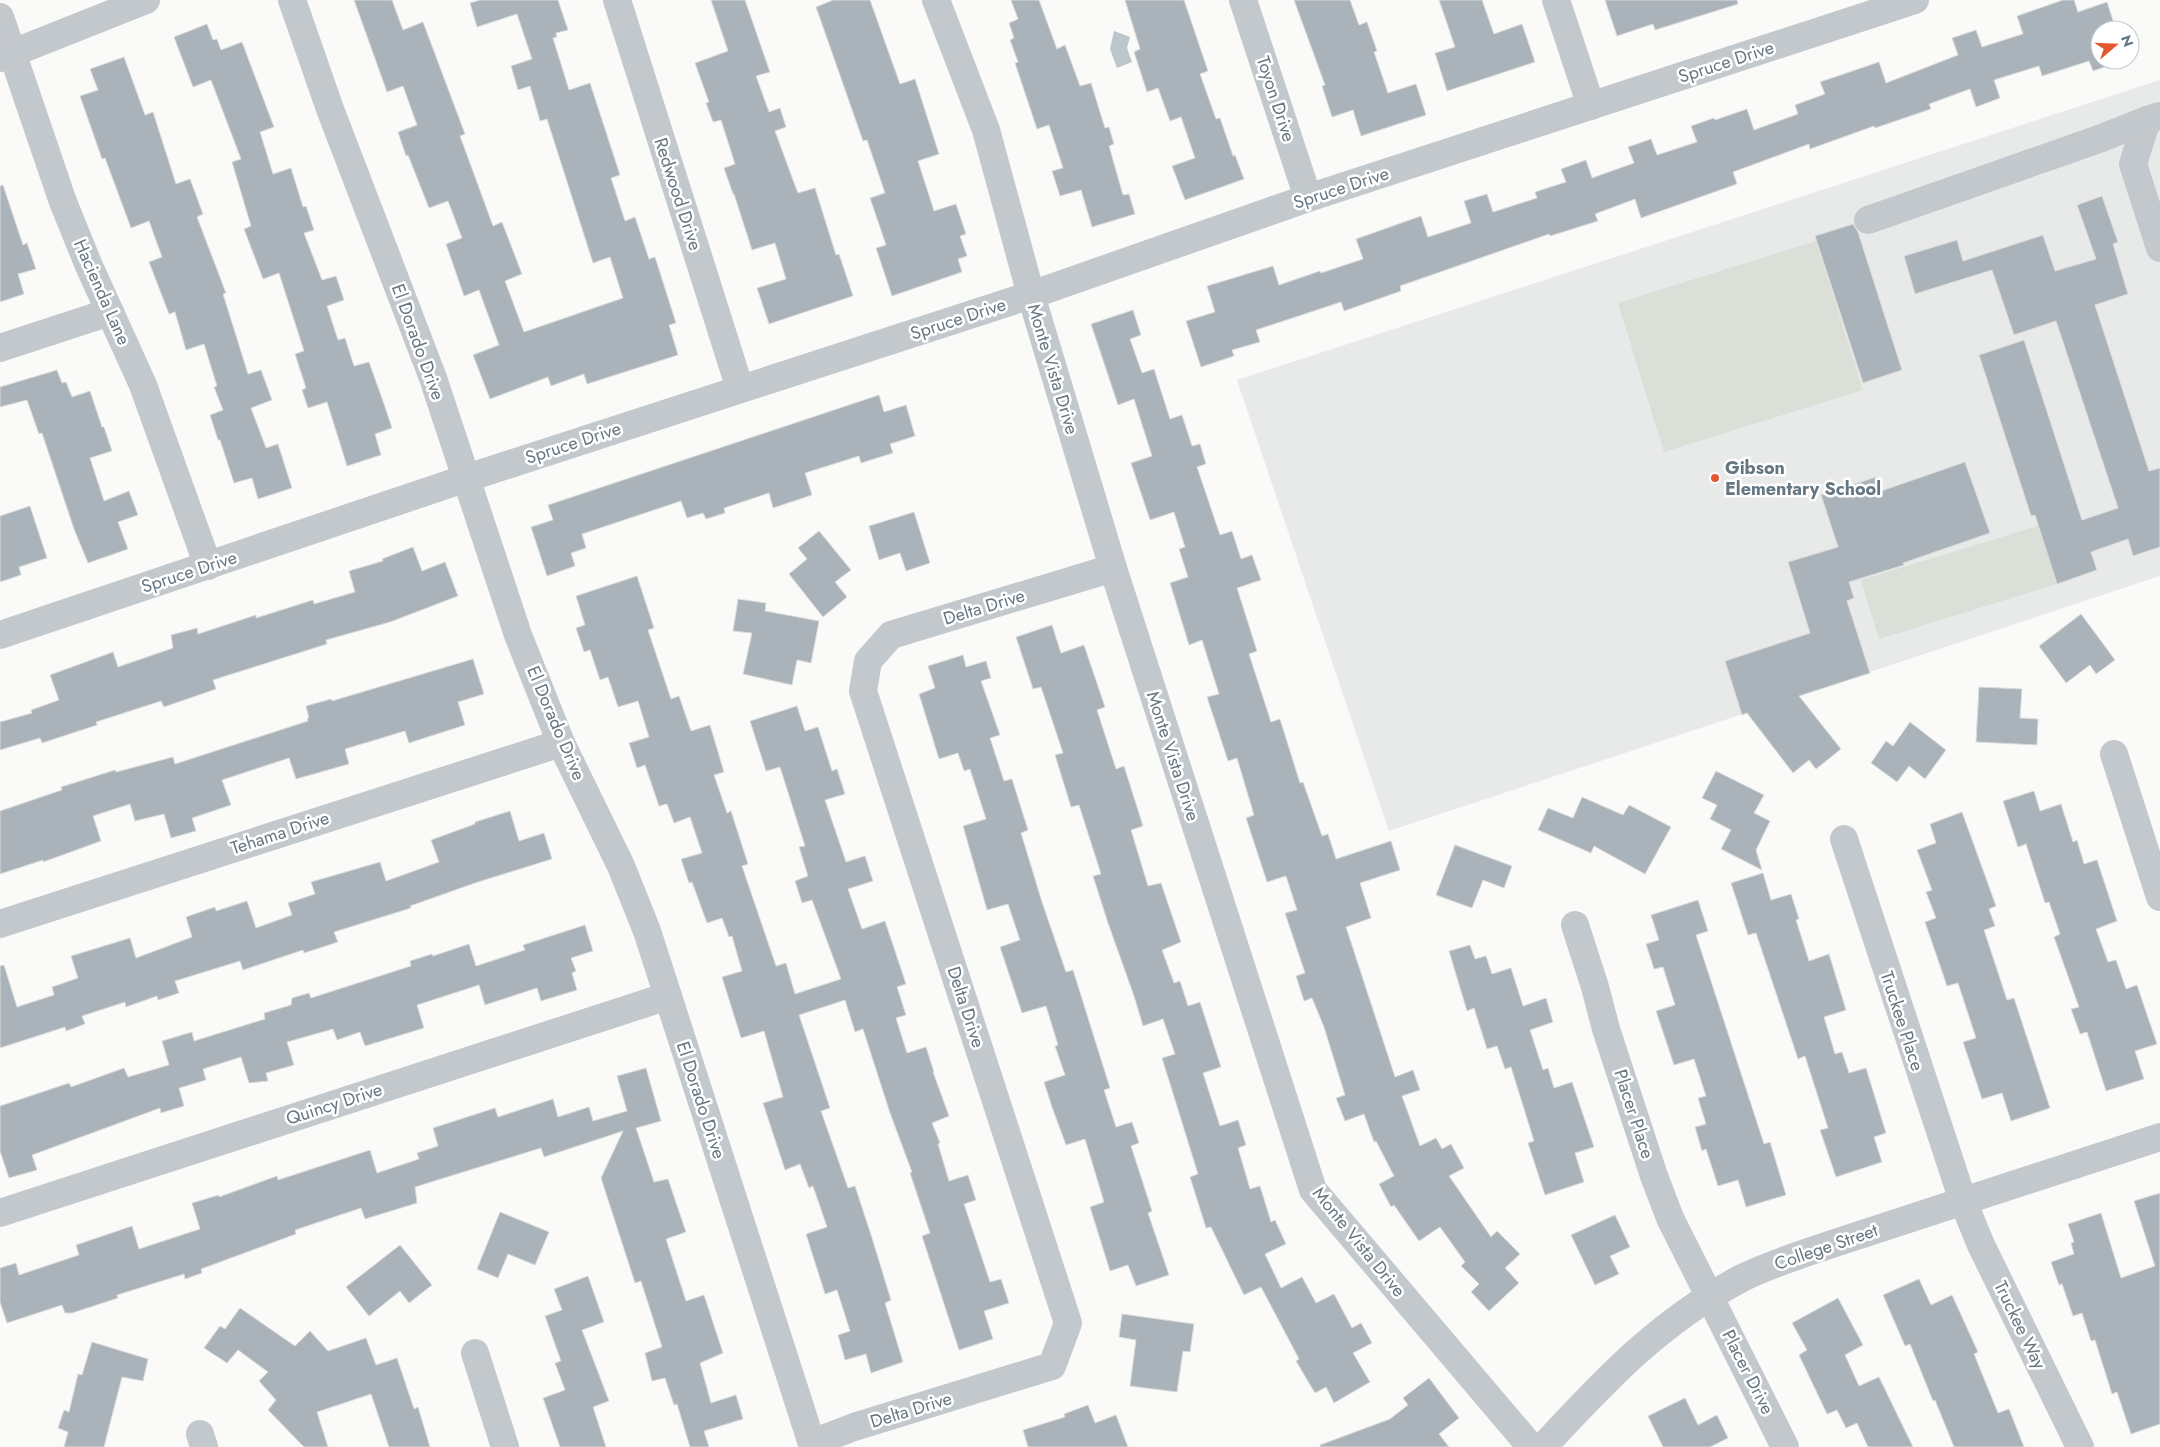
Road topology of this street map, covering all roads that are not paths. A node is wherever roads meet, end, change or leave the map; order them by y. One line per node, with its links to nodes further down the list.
1 (146, 0): 10 (street)
2 (292, 0): 20 (street, El Dorado Drive)
3 (617, 0): 19 (street, Redwood Drive)
4 (936, 0): 16 (street, Monte Vista Drive)
5 (1242, 0): 13 (street, Toyon Drive)
6 (1556, 0): 11 (street)
7 (1916, 0): 8 (street, Spruce Drive)
8 (1857, 9): 11 (street, Spruce Drive)
9 (0, 17): 10 (street, Hacienda Lane)
10 (6, 56): 17 (street, Hacienda Lane)
11 (1591, 106): 13 (street, Spruce Drive)
12 (2154, 117): 14 (street); 15 (street)
13 (1308, 198): 16 (street, Spruce Drive)
14 (1868, 220)
15 (2160, 248)
16 (1031, 296): 19 (street, Spruce Drive); 22 (street, Monte Vista Drive)
17 (110, 312): 18 (street); 21 (street, Hacienda Lane)
18 (0, 348)
19 (740, 389): 20 (street, Spruce Drive)
20 (467, 478): 21 (street, Spruce Drive); 24 (street, El Dorado Drive)
21 (208, 566): 23 (street, Spruce Drive)
22 (1113, 568): 36 (street, Delta Drive); 38 (street, Monte Vista Drive)
23 (0, 635)
24 (561, 743): 28 (street, Tehama Drive); 30 (street, El Dorado Drive)
25 (2114, 754): 27 (street)
26 (1844, 839): 32 (street, Truckee Place)
27 (2160, 897)
28 (0, 924)
29 (1575, 925): 34 (street, Placer Place)
30 (668, 996): 33 (street, Quincy Drive); 36 (street, El Dorado Drive)
31 (2160, 1137): 32 (street, College Street)
32 (1963, 1201): 34 (street, College Street); 41 (street, Truckee Way)
33 (0, 1213)
34 (1710, 1296): 39 (street, College Street); 40 (street, Placer Drive)
35 (475, 1353): 37 (street)
36 (813, 1445)
37 (505, 1447)
38 (1531, 1447)
39 (1544, 1447)
40 (1785, 1447)
41 (2080, 1447)

